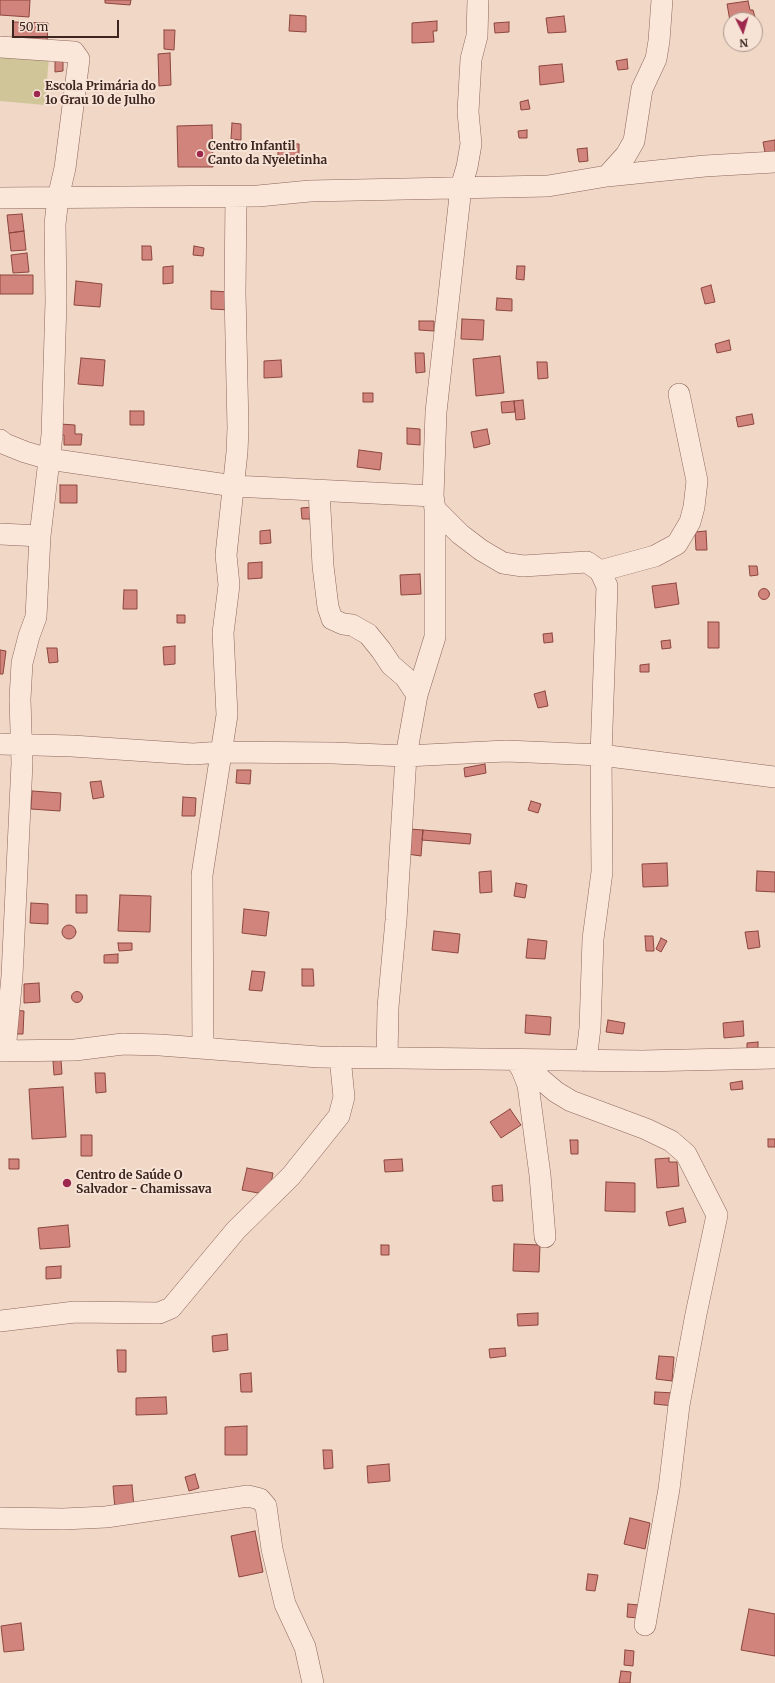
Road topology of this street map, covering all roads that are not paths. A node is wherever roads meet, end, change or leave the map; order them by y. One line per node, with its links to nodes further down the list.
1 (478, 0): 6 (street)
2 (662, 0): 5 (street)
3 (0, 47): 9 (street)
4 (775, 162): 5 (street)
5 (607, 176): 6 (street)
6 (462, 186): 7 (street); 15 (street)
7 (236, 196): 9 (street); 13 (street)
8 (0, 198): 9 (street)
9 (58, 198): 12 (street)
10 (679, 394): 18 (street)
11 (0, 440): 12 (street)
12 (49, 459): 13 (street); 17 (street)
13 (234, 486): 14 (street); 22 (street)
14 (319, 490): 15 (street); 19 (street)
15 (434, 503): 18 (street); 19 (street)
16 (0, 534): 17 (street)
17 (40, 536): 21 (street)
18 (600, 571): 23 (street)
19 (417, 695): 24 (street)
20 (0, 744): 21 (street)
21 (22, 744): 22 (street); 26 (street)
22 (222, 752): 24 (street); 28 (street)
23 (601, 755): 24 (street); 25 (street); 33 (street)
24 (406, 756): 31 (street)
25 (775, 777)
26 (7, 912): 27 (street)
27 (6, 977): 29 (street)
28 (203, 1048): 29 (street); 30 (street)
29 (3, 1051)
30 (340, 1057): 31 (street); 36 (street)
31 (387, 1058): 34 (street)
32 (775, 1058): 33 (street)
33 (586, 1061): 34 (street)
34 (518, 1064): 35 (street); 38 (street)
35 (545, 1238)
36 (0, 1321)
37 (0, 1518): 39 (street)
38 (645, 1625)
39 (313, 1683)

